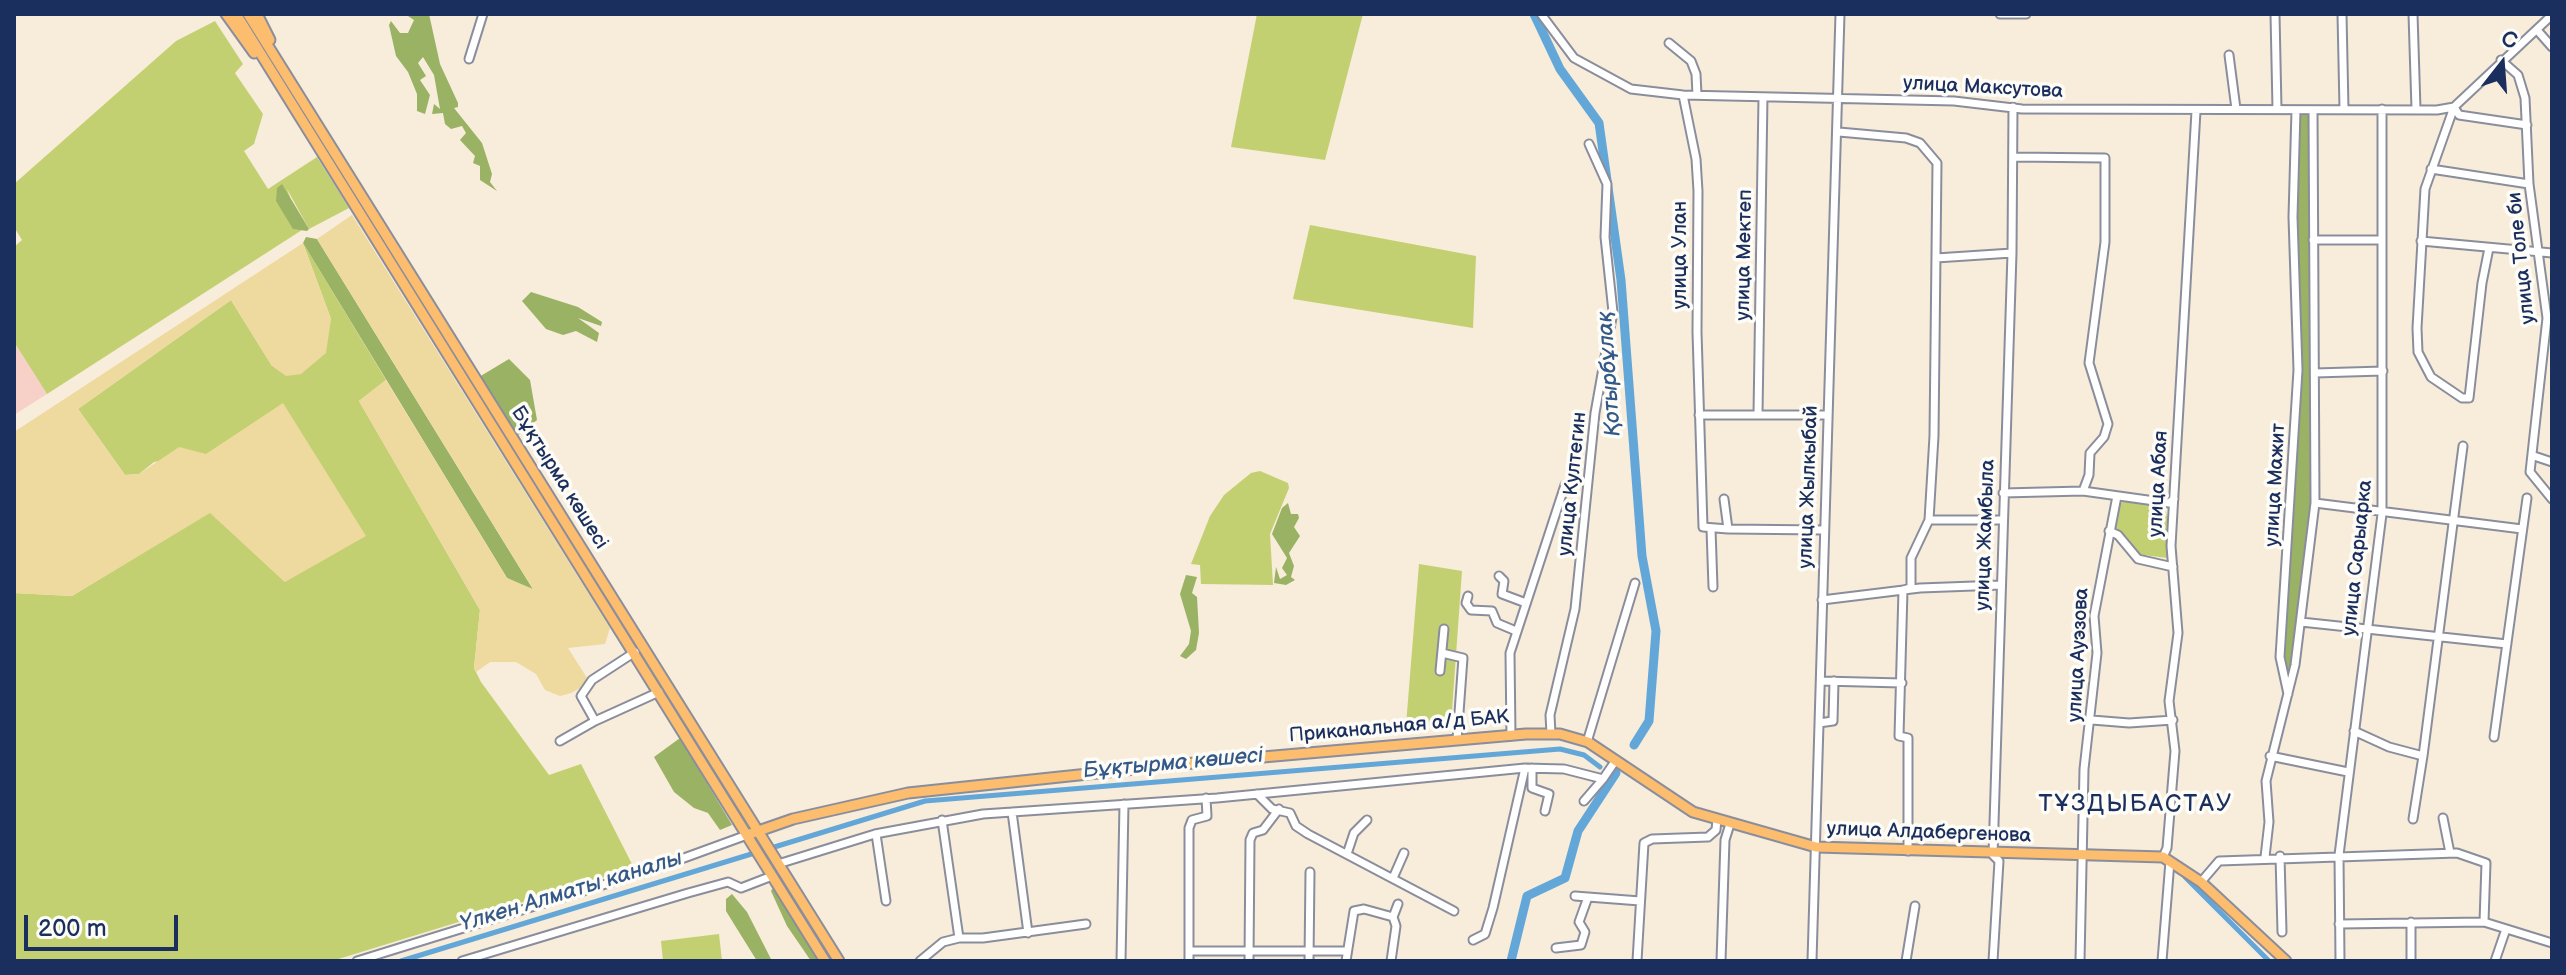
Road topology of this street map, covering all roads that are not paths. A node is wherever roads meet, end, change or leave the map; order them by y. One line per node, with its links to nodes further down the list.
1 (226, 14): 21 (main road)
2 (236, 14): 21 (main road, Бұқтырма көшесі)
3 (248, 14): 20 (main road, Бұқтырма көшесі)
4 (257, 14): 20 (main road)
5 (483, 14): 18 (street)
6 (1541, 14): 22 (street, улица Максутова)
7 (1840, 14): 25 (street, улица Жылкыбай)
8 (2000, 14): 9 (street)
9 (2023, 14)
10 (2275, 14): 29 (street)
11 (2342, 14): 30 (street)
12 (2413, 14): 32 (street)
13 (2550, 15): 14 (street)
14 (2537, 30): 16 (street); 19 (street)
15 (1669, 43): 23 (street)
16 (2552, 47)
17 (2229, 55): 28 (street)
18 (469, 59)
19 (2501, 60): 27 (street); 36 (street, улица Толе би)
20 (289, 79): 42 (main road, Бұқтырма көшесі)
21 (276, 80): 42 (main road, Бұқтырма көшесі)
22 (1683, 95): 23 (street, улица Максутова); 57 (street, улица Улан)
23 (1697, 95): 24 (street, улица Максутова)
24 (1763, 97): 25 (street, улица Максутова); 56 (street, улица Мектеп)
25 (1840, 99): 26 (street, улица Максутова); 37 (street, улица Жылкыбай)
26 (2013, 107): 35 (street, улица Максутова); 39 (street, улица Жамбыла)
27 (2454, 107): 32 (street, улица Максутова); 36 (street); 40 (street)
28 (2236, 109): 29 (street, улица Максутова); 35 (street, улица Максутова)
29 (2277, 109): 33 (street, улица Максутова)
30 (2344, 109): 31 (street, улица Максутова); 34 (street, улица Максутова)
31 (2382, 109): 32 (street, улица Максутова); 44 (street, улица Сарыарка)
32 (2416, 109)
33 (2296, 110): 34 (street, улица Максутова); 90 (street, улица Мажит)
34 (2313, 110): 43 (street)
35 (2196, 111): 68 (street, улица Абая)
36 (2527, 125): 41 (street, улица Толе би)
37 (1839, 132): 50 (street); 58 (street, улица Жылкыбай)
38 (1589, 144): 113 (street, улица Култегин)
39 (2014, 157): 48 (street, улица Жамбыла); 63 (street)
40 (2431, 169): 41 (street); 45 (street)
41 (2529, 184): 47 (street, улица Толе би)
42 (382, 239): 89 (main road, Бұқтырма көшесі)
43 (2313, 240): 44 (street); 55 (street)
44 (2382, 240): 54 (street, улица Сарыарка)
45 (2421, 241): 46 (street); 46 (street)
46 (2489, 248): 47 (street)
47 (2538, 251): 49 (street); 51 (street, улица Толе би)
48 (2012, 253): 50 (street); 64 (street, улица Жамбыла)
49 (2552, 253)
50 (1936, 258): 72 (street)
51 (2550, 318): 52 (street, улица Толе би)
52 (2545, 355): 53 (street); 60 (street, улица Толе би)
53 (2552, 362)
54 (2383, 371): 55 (street); 71 (street, улица Сарыарка)
55 (2315, 373): 70 (street)
56 (1758, 414): 57 (street); 58 (street)
57 (1699, 415): 75 (street, улица Улан)
58 (1828, 415): 78 (street, улица Жылкыбай)
59 (2463, 446): 74 (street)
60 (2534, 456): 61 (street); 69 (street, улица Толе би)
61 (2552, 462)
62 (1565, 485): 88 (street)
63 (2083, 491): 64 (street); 65 (street)
64 (2003, 493): 73 (street, улица Жамбыла)
65 (2117, 496): 68 (street); 79 (street, улица Ауэзова)
66 (2527, 498): 77 (street)
67 (1724, 499): 76 (street)
68 (2174, 499): 80 (street, улица Абая)
69 (2552, 499)
70 (2315, 503): 71 (street); 91 (street)
71 (2382, 514): 74 (street); 93 (street, улица Сарыарка)
72 (1929, 520): 73 (street); 85 (street)
73 (2003, 520): 83 (street, улица Жамбыла)
74 (2453, 521): 77 (street); 95 (street)
75 (1711, 529): 76 (street); 84 (street)
76 (1728, 529): 78 (street)
77 (2522, 529): 96 (street)
78 (1823, 530): 87 (street, улица Жылкыбай)
79 (2109, 531): 80 (street); 107 (street, улица Ауэзова)
80 (2173, 567): 108 (street, улица Абая)
81 (1499, 576): 88 (street)
82 (1635, 583): 118 (street)
83 (2001, 585): 85 (street); 146 (street, улица Жамбыла)
84 (1713, 587)
85 (1903, 590): 87 (street); 104 (street)
86 (1468, 596): 94 (street)
87 (1822, 600): 102 (street, улица Жылкыбай)
88 (1526, 603): 94 (street)
89 (613, 609): 98 (main road, Бұқтырма көшесі); 111 (main road, Бұқтырма көшесі)
90 (2283, 615): 91 (street); 100 (street, улица Мажит)
91 (2301, 618): 93 (street); 97 (street)
92 (1444, 629): 99 (street)
93 (2368, 629): 95 (street); 112 (street, улица Сарыарка)
94 (1516, 631): 114 (street)
95 (2439, 636): 96 (street); 120 (street)
96 (2507, 644): 115 (street)
97 (2298, 647): 100 (street); 106 (street)
98 (635, 652): 105 (main road, Бұқтырма көшесі); 109 (street)
99 (1442, 653): 101 (street); 116 (street)
100 (2280, 657): 106 (street, улица Мажит)
101 (1440, 671)
102 (1822, 681): 103 (street); 110 (street, улица Жылкыбай)
103 (1834, 681): 104 (street); 110 (street)
104 (1902, 683): 142 (street)
105 (659, 692): 109 (street); 111 (main road, Бұқтырма көшесі)
106 (2288, 697): 119 (street, улица Мажит)
107 (2092, 720): 108 (street); 148 (street, улица Ауэзова)
108 (2173, 720): 151 (street, улица Абая)
109 (595, 721): 117 (street)
110 (1819, 723): 141 (street, улица Жылкыбай)
111 (687, 726): 138 (main road, Бұқтырма көшесі); 140 (main road, Бұқтырма көшесі)
112 (2354, 731): 120 (street); 123 (street, улица Сарыарка)
113 (1555, 734): 114 (main road, Приканальная а/д БАК); 118 (main road, улица Алдабергенова)
114 (1511, 736): 116 (main road, Приканальная а/д БАК)
115 (2494, 737)
116 (1457, 740): 138 (main road, Приканальная а/д БАК)
117 (560, 741)
118 (1587, 742): 121 (main road, улица Алдабергенова)
119 (2270, 756): 123 (street); 150 (street, улица Мажит)
120 (2423, 756): 134 (street)
121 (1616, 760): 124 (street); 133 (main road, улица Алдабергенова)
122 (1528, 768): 124 (street); 125 (street); 130 (street); 173 (street)
123 (2348, 772): 147 (street, улица Сарыарка)
124 (1603, 779): 127 (street)
125 (1257, 794): 126 (street); 129 (street)
126 (1206, 798): 128 (street); 176 (street)
127 (1584, 801)
128 (1124, 804): 131 (street); 186 (street)
129 (1279, 809): 145 (street); 179 (street)
130 (1545, 811)
131 (1012, 812): 135 (street); 171 (street)
132 (2443, 818): 144 (street)
133 (1717, 819): 137 (main road, улица Алдабергенова); 160 (street)
134 (2413, 819)
135 (942, 820): 139 (street); 172 (street)
136 (1367, 820): 145 (street)
137 (1730, 824): 141 (main road, улица Алдабергенова); 191 (street)
138 (758, 830): 140 (main road, Приканальная а/д БАК); 152 (main road, Бұқтырма көшесі)
139 (876, 834): 152 (street); 159 (street)
140 (749, 837): 154 (main road, Бұқтырма көшесі); 181 (street, Приканальная а/д БАК)
141 (1816, 847): 142 (main road, улица Алдабергенова); 192 (street, улица Жылкыбай)
142 (1908, 851): 146 (main road, улица Алдабергенова)
143 (1404, 853): 155 (street)
144 (2450, 853): 147 (street); 166 (street)
145 (1347, 854): 155 (street)
146 (1993, 855): 148 (main road, улица Алдабергенова); 194 (street, улица Жамбыла)
147 (2339, 855): 149 (street); 168 (street, улица Сарыарка)
148 (2083, 856): 151 (main road, улица Алдабергенова); 195 (street, улица Ауэзова)
149 (2280, 856): 150 (street); 170 (street)
150 (2265, 857): 156 (street)
151 (2166, 859): 156 (main road); 196 (street, улица Абая)
152 (776, 862): 184 (main road, Бұқтырма көшесі)
153 (1310, 872): 178 (street)
154 (772, 876): 180 (street); 183 (main road, Бұқтырма көшесі)
155 (1393, 878): 163 (street)
156 (2201, 882): 197 (main road)
157 (1575, 896): 158 (street)
158 (1588, 897): 160 (street); 175 (street)
159 (886, 901)
160 (1640, 901): 190 (street)
161 (1398, 904): 164 (street)
162 (1915, 906): 193 (street)
163 (1454, 911)
164 (1393, 917): 177 (street); 189 (street)
165 (2411, 922): 166 (street); 168 (street); 199 (street)
166 (2484, 922): 169 (street)
167 (1086, 924): 171 (street)
168 (2339, 924): 198 (street, улица Сарыарка)
169 (2506, 929): 174 (street); 200 (street)
170 (2282, 932)
171 (1028, 933): 172 (street)
172 (959, 938): 185 (street)
173 (1473, 940)
174 (2552, 943)
175 (1556, 948)
176 (1189, 951): 179 (street); 187 (street)
177 (1345, 951): 178 (street); 188 (street)
178 (1310, 956): 179 (street)
179 (1249, 957)
180 (482, 958): 182 (street)
181 (357, 961)
182 (462, 961)
183 (825, 961)
184 (839, 961)
185 (920, 961)
186 (1121, 961)
187 (1189, 961)
188 (1346, 961)
189 (1391, 961)
190 (1637, 961)
191 (1721, 961)
192 (1812, 961)
193 (1906, 961)
194 (1993, 961)
195 (2080, 961)
196 (2162, 961)
197 (2286, 961)
198 (2340, 961)
199 (2411, 961)
200 (2495, 961)

